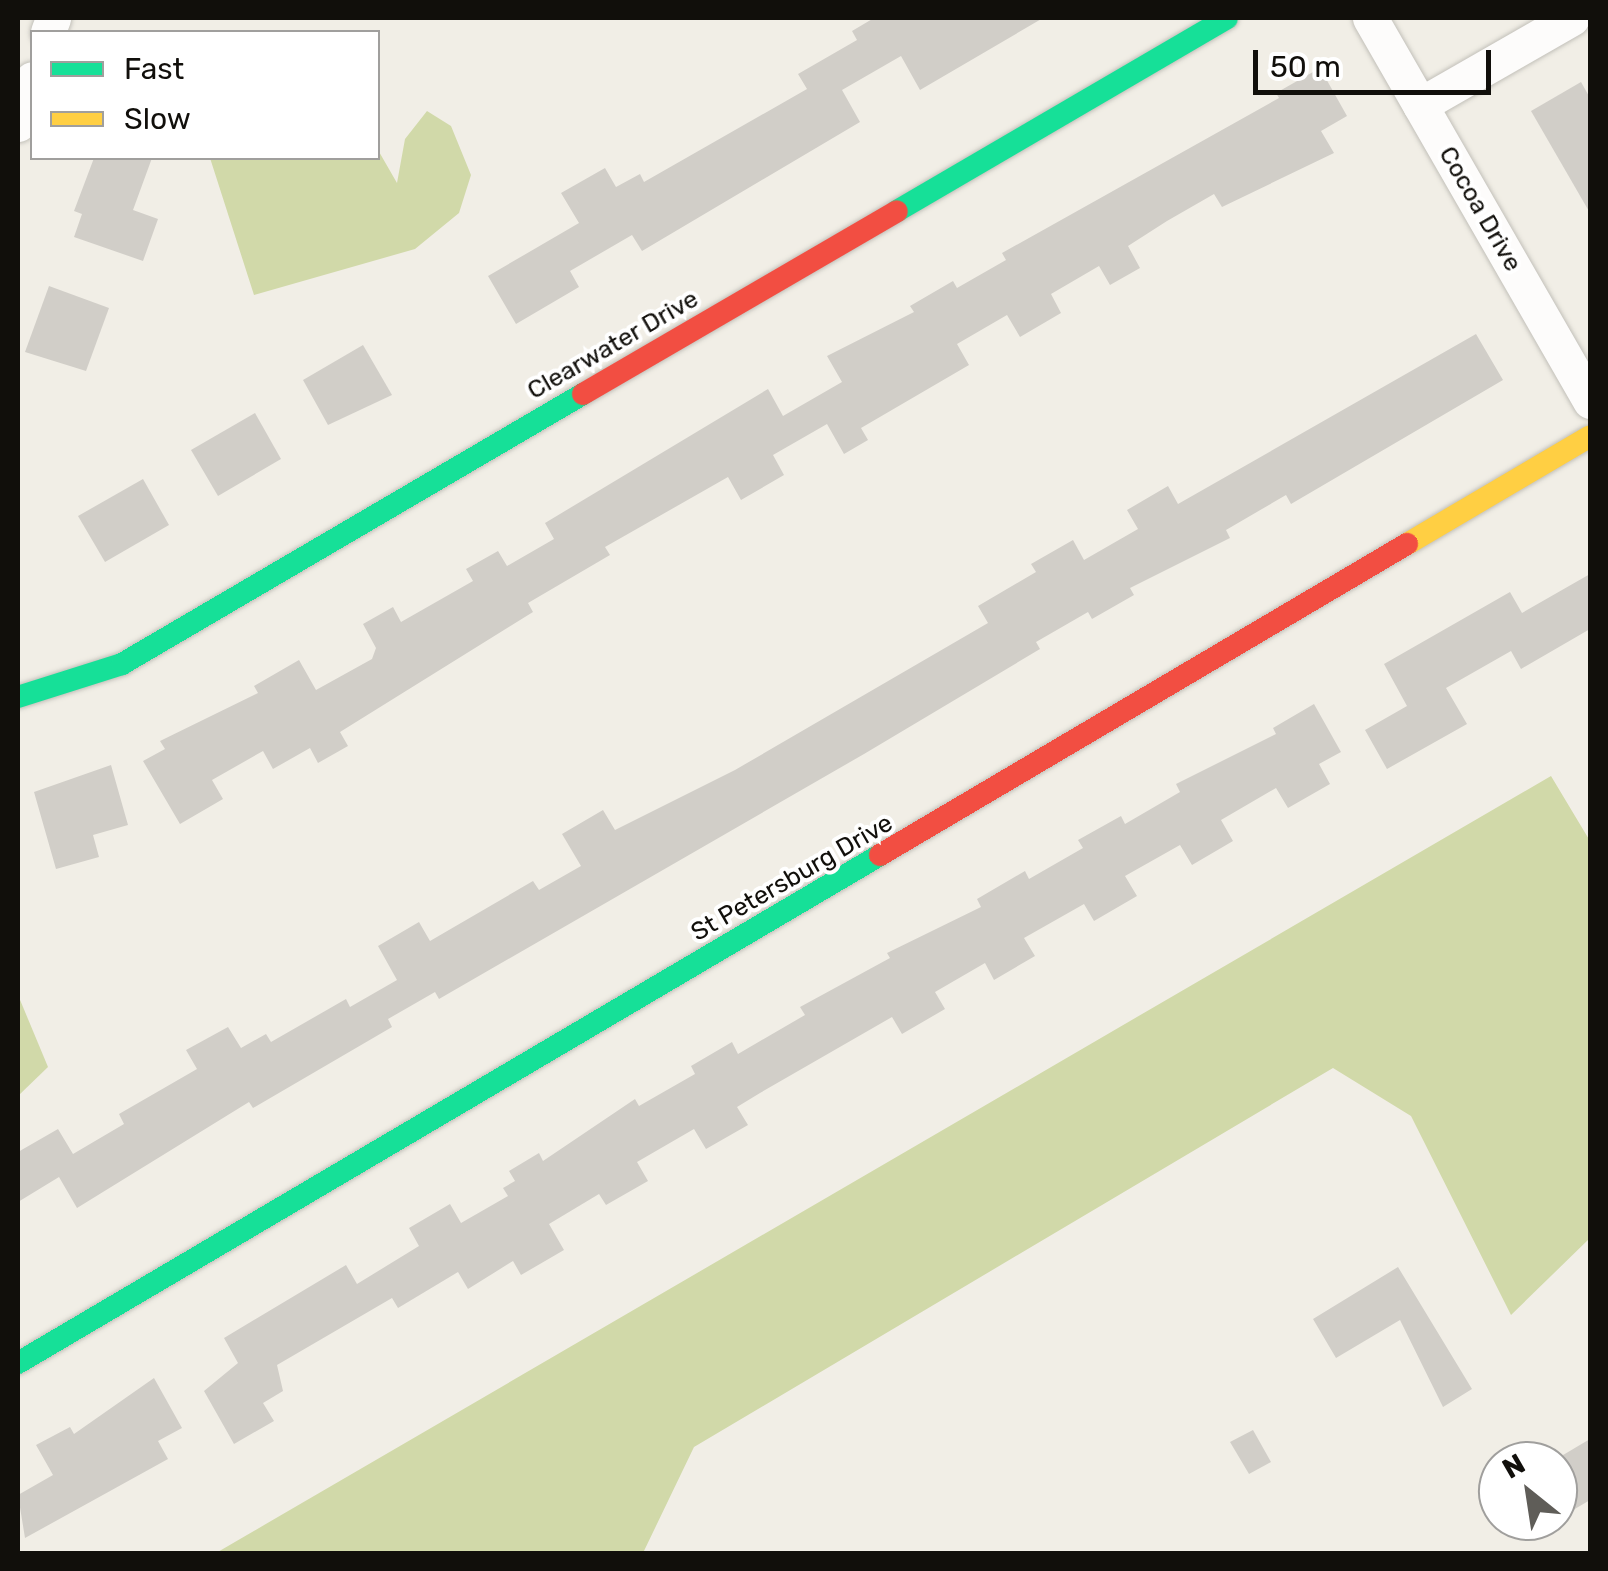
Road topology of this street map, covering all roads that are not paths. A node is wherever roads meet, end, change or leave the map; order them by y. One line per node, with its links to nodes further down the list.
1 (1227, 18): 9 (street, Clearwater Drive)
2 (1370, 18): 5 (street, Cocoa Drive)
3 (1572, 18): 5 (street)
4 (30, 86): 6 (street)
5 (1420, 105): 7 (street, Cocoa Drive)
6 (18, 124)
7 (1590, 401)
8 (1590, 436): 10 (street, St Petersburg Drive)
9 (18, 698)
10 (18, 1363)

